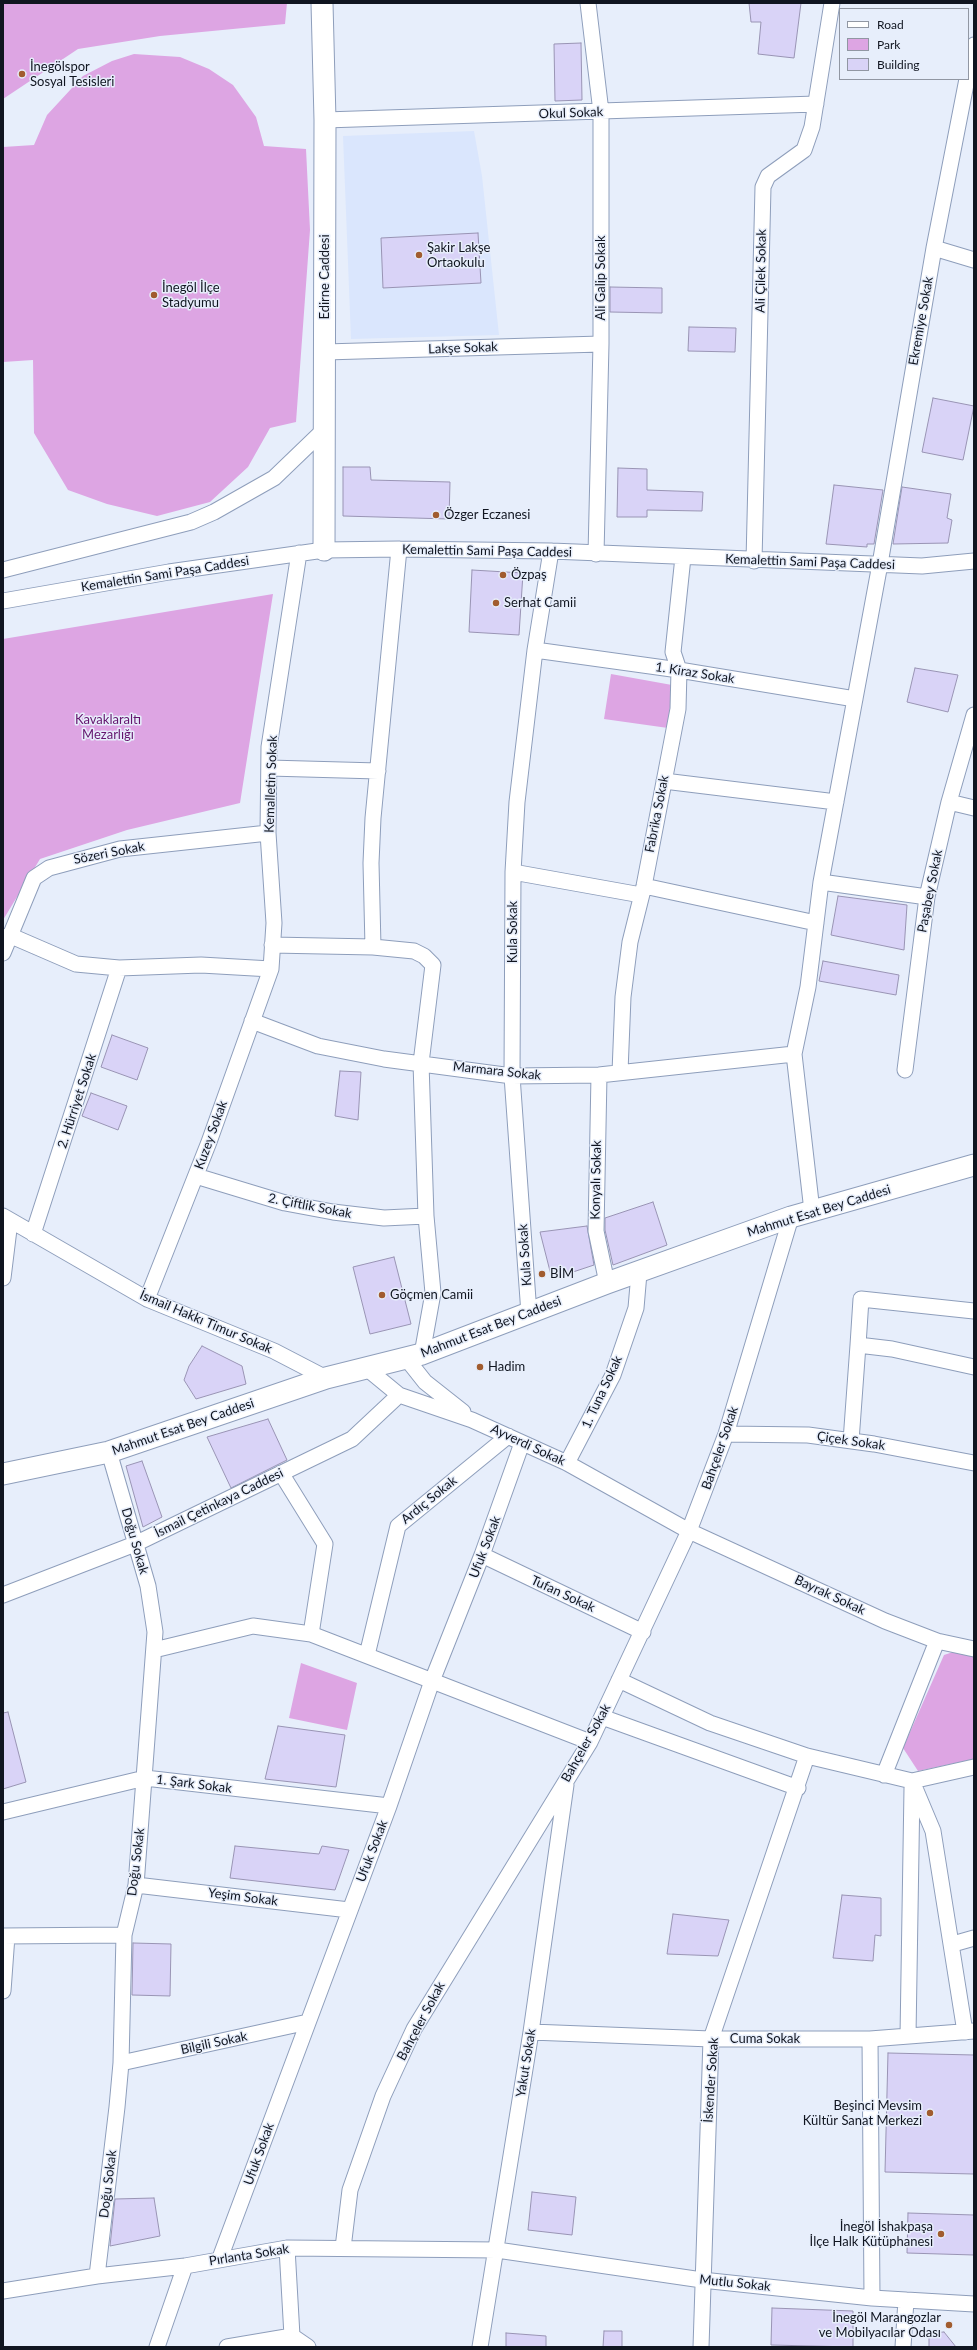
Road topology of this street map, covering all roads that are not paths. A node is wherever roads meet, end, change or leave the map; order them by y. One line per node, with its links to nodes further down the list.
1 (322, 3): 9 (street, Edirne Caddesi)
2 (588, 3): 8 (street, Ali Galip Sokak)
3 (832, 3): 7 (street, Ali Çilek Sokak)
4 (974, 45): 5 (street)
5 (969, 69)
6 (967, 80): 10 (street, Ekremiye Sokak)
7 (816, 104): 8 (street, Okul Sokak); 21 (street, Ali Çilek Sokak)
8 (601, 112): 9 (street, Okul Sokak); 12 (street, Ali Galip Sokak)
9 (325, 120): 13 (street, Edirne Caddesi)
10 (934, 248): 11 (street); 23 (street, Ekremiye Sokak)
11 (974, 260)
12 (601, 344): 13 (street, Lakşe Sokak); 19 (street, Ali Galip Sokak)
13 (326, 352): 14 (street, Edirne Caddesi)
14 (326, 428): 16 (street, Edirne Caddesi); 24 (street)
15 (399, 549): 16 (street, Kemalettin Sami Paşa Caddesi); 17 (street, Kemalettin Sami Paşa Caddesi); 31 (street)
16 (324, 550): 18 (street, Kemalettin Sami Paşa Caddesi)
17 (551, 551): 19 (street, Kemalettin Sami Paşa Caddesi); 26 (street, Kula Sokak)
18 (299, 553): 25 (street, Kemalettin Sami Paşa Caddesi); 30 (street, Kemalletin Sokak)
19 (596, 554): 20 (street, Kemalettin Sami Paşa Caddesi)
20 (683, 557): 21 (street, Kemalettin Sami Paşa Caddesi); 27 (street, Fabrika Sokak)
21 (754, 560): 23 (street, Kemalettin Sami Paşa Caddesi)
22 (974, 561): 23 (street, Kemalettin Sami Paşa Caddesi)
23 (880, 564): 28 (street, Ekremiye Sokak)
24 (3, 570)
25 (3, 601)
26 (535, 650): 27 (street, 1. Kiraz Sokak); 37 (street, Kula Sokak)
27 (679, 670): 28 (street, 1. Kiraz Sokak); 32 (street, Fabrika Sokak)
28 (855, 699): 33 (street, Ekremiye Sokak)
29 (974, 715): 34 (street, Paşabey Sokak)
30 (269, 768): 31 (street); 36 (street, Kemalletin Sokak)
31 (378, 771): 44 (street)
32 (664, 781): 33 (street); 39 (street, Fabrika Sokak)
33 (836, 802): 38 (street, Ekremiye Sokak)
34 (949, 802): 35 (street); 40 (street, Paşabey Sokak)
35 (974, 808)
36 (268, 833): 42 (street, Sözeri Sokak); 43 (street, Kemalletin Sokak)
37 (513, 872): 39 (street); 54 (street, Kula Sokak)
38 (822, 882): 40 (street); 41 (street, Ekremiye Sokak)
39 (642, 890): 41 (street); 52 (street, Fabrika Sokak)
40 (927, 897): 51 (street, Paşabey Sokak)
41 (816, 923): 49 (street, Ekremiye Sokak)
42 (9, 935): 45 (street, Sözeri Sokak); 46 (street)
43 (272, 945): 44 (street); 47 (street, Kemalletin Sokak)
44 (373, 947): 50 (street)
45 (3, 952)
46 (119, 968): 47 (street); 61 (street, 2. Hürriyet Sokak)
47 (271, 969): 48 (street, Kuzey Sokak)
48 (252, 1021): 50 (street, Marmara Sokak); 56 (street, Kuzey Sokak)
49 (794, 1054): 52 (street, Marmara Sokak); 57 (street, Ekremiye Sokak)
50 (421, 1063): 54 (street, Marmara Sokak); 58 (street)
51 (905, 1070)
52 (620, 1072): 53 (street, Marmara Sokak)
53 (599, 1075): 54 (street, Marmara Sokak); 64 (street, Konyalı Sokak)
54 (512, 1076): 67 (street, Kula Sokak)
55 (974, 1165): 57 (street, Mahmut Esat Bey Caddesi)
56 (196, 1176): 58 (street, 2. Çiftlik Sokak); 65 (street, Kuzey Sokak)
57 (812, 1211): 59 (street, Mahmut Esat Bey Caddesi)
58 (426, 1216): 69 (street)
59 (791, 1217): 62 (street, Mahmut Esat Bey Caddesi); 75 (street, Bahçeler Sokak)
60 (7, 1219): 61 (street, İsmail Hakkı Timur Sokak); 63 (street)
61 (33, 1234): 65 (street, İsmail Hakkı Timur Sokak)
62 (639, 1272): 64 (street, Mahmut Esat Bey Caddesi); 80 (street, 1. Tuna Sokak)
63 (3, 1278)
64 (608, 1282): 67 (street, Mahmut Esat Bey Caddesi)
65 (148, 1298): 72 (street, İsmail Hakkı Timur Sokak)
66 (974, 1312): 68 (street)
67 (529, 1314): 69 (street, Mahmut Esat Bey Caddesi)
68 (858, 1345): 71 (street); 77 (street)
69 (414, 1356): 70 (street, Mahmut Esat Bey Caddesi); 74 (street)
70 (365, 1367): 72 (street, Mahmut Esat Bey Caddesi); 73 (street, Ayverdi Sokak)
71 (974, 1367)
72 (326, 1378): 79 (street, Mahmut Esat Bey Caddesi)
73 (399, 1395): 74 (street, Ayverdi Sokak); 82 (street, İsmail Çetinkaya Caddesi)
74 (472, 1420): 76 (street, Ayverdi Sokak)
75 (726, 1434): 77 (street, Çiçek Sokak); 84 (street, Bahçeler Sokak)
76 (508, 1436): 78 (street, Ayverdi Sokak); 93 (street, Ardıç Sokak)
77 (851, 1441): 81 (street, Çiçek Sokak)
78 (522, 1443): 80 (street, Ayverdi Sokak); 86 (street, Ufuk Sokak)
79 (109, 1452): 83 (street, Mahmut Esat Bey Caddesi); 85 (street, Doğu Sokak)
80 (567, 1463): 84 (street, Ayverdi Sokak)
81 (974, 1463)
82 (281, 1473): 85 (street, İsmail Çetinkaya Caddesi); 89 (street)
83 (3, 1474)
84 (689, 1531): 88 (street, Bahçeler Sokak); 90 (street, Bayrak Sokak)
85 (135, 1544): 87 (street, İsmail Çetinkaya Caddesi); 92 (street, Doğu Sokak)
86 (482, 1555): 88 (street, Tufan Sokak); 95 (street, Ufuk Sokak)
87 (3, 1595)
88 (643, 1632): 94 (street, Bahçeler Sokak)
89 (311, 1634): 92 (street); 93 (street)
90 (937, 1641): 91 (street, Bayrak Sokak); 100 (street)
91 (974, 1649)
92 (154, 1650): 101 (street, Doğu Sokak)
93 (367, 1655): 95 (street)
94 (620, 1680): 96 (street, Bahçeler Sokak); 98 (street)
95 (432, 1681): 97 (street); 105 (street, Ufuk Sokak)
96 (602, 1717): 97 (street, Bahçeler Sokak); 104 (street)
97 (590, 1742): 102 (street, Bahçeler Sokak)
98 (807, 1756): 100 (street); 104 (street, İskender Sokak)
99 (974, 1767): 103 (street)
100 (884, 1775): 103 (street)
101 (145, 1778): 105 (street, 1. Şark Sokak); 106 (street, 1. Şark Sokak); 107 (street, Doğu Sokak)
102 (567, 1779): 115 (street, Yakut Sokak); 122 (street, Bahçeler Sokak)
103 (912, 1781): 112 (street); 117 (street)
104 (798, 1788): 118 (street, İskender Sokak)
105 (389, 1806): 108 (street, Ufuk Sokak)
106 (3, 1812)
107 (136, 1885): 108 (street, Yeşim Sokak); 109 (street, Doğu Sokak)
108 (349, 1910): 114 (street, Ufuk Sokak)
109 (124, 1935): 110 (street); 120 (street, Doğu Sokak)
110 (5, 1936): 113 (street)
111 (974, 1938): 112 (street)
112 (952, 1944): 116 (street)
113 (3, 1991)
114 (308, 2022): 120 (street, Bilgili Sokak); 124 (street, Ufuk Sokak)
115 (531, 2032): 118 (street, Cuma Sokak); 123 (street, Yakut Sokak)
116 (970, 2032): 117 (street, Cuma Sokak)
117 (908, 2036): 119 (street, Cuma Sokak)
118 (711, 2039): 119 (street, Cuma Sokak); 127 (street, İskender Sokak)
119 (870, 2039): 129 (street)
120 (121, 2063): 126 (street, Doğu Sokak)
121 (287, 2248): 122 (street, Pırlanta Sokak); 124 (street, Pırlanta Sokak); 132 (street)
122 (343, 2248): 123 (street, Pırlanta Sokak)
123 (497, 2250): 127 (street, Mutlu Sokak); 136 (street, Yakut Sokak)
124 (220, 2258): 125 (street, Pırlanta Sokak)
125 (185, 2266): 126 (street, Pırlanta Sokak); 133 (street)
126 (97, 2276): 128 (street, Pırlanta Sokak)
127 (702, 2280): 129 (street, Mutlu Sokak); 137 (street, İskender Sokak)
128 (3, 2291)
129 (872, 2298): 130 (street, Mutlu Sokak)
130 (906, 2300): 131 (street, Mutlu Sokak); 138 (street)
131 (974, 2304)
132 (288, 2341): 134 (street); 135 (street)
133 (157, 2347)
134 (227, 2347)
135 (308, 2347)
136 (480, 2347)
137 (701, 2347)
138 (903, 2347)

